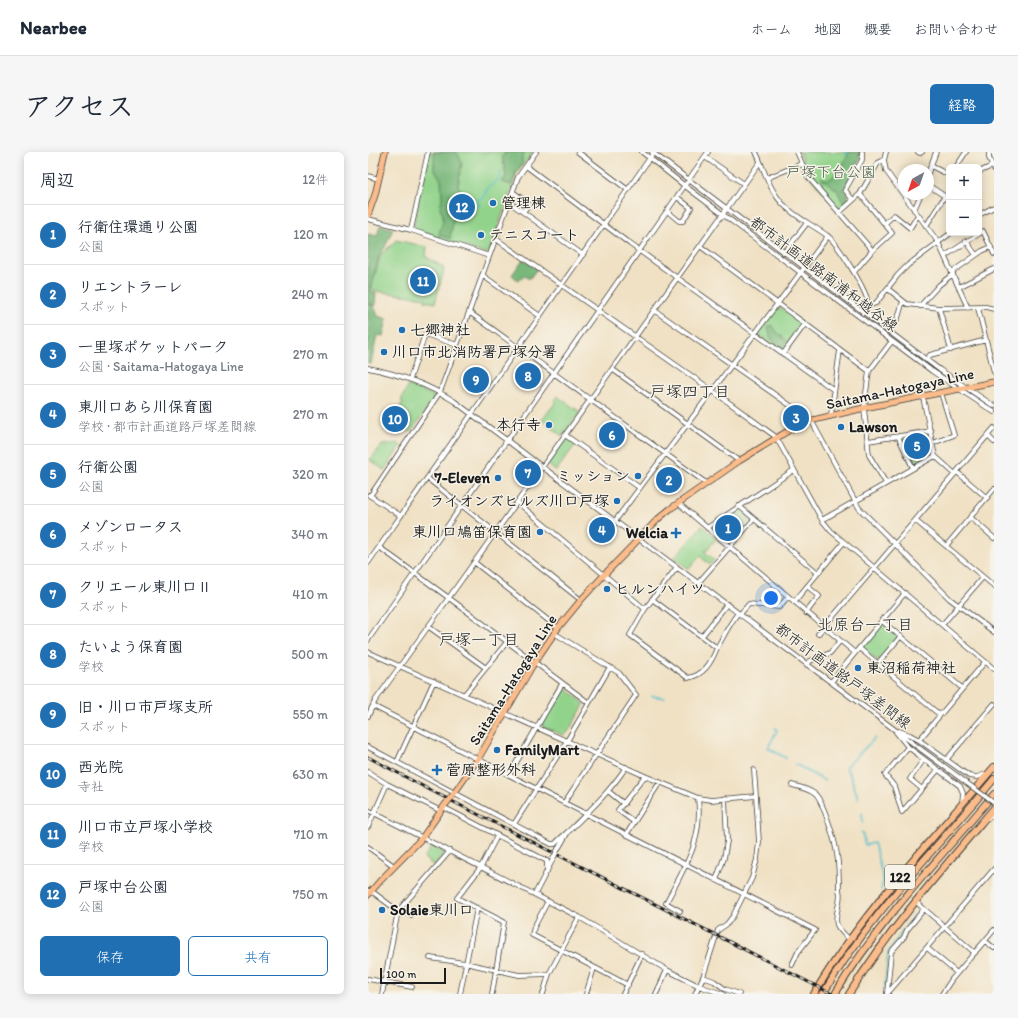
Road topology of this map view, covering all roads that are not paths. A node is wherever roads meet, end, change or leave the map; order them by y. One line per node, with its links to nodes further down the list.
1 (385, 152): 31 (main road)
2 (428, 152): 60 (street)
3 (536, 152): 24 (street)
4 (578, 152): 36 (street)
5 (642, 152): 18 (street, 都市計画道路南浦和越谷線)
6 (653, 152): 18 (street); 32 (street, 都市計画道路南浦和越谷線)
7 (708, 152): 17 (street)
8 (756, 152): 20 (street)
9 (797, 152): 21 (street)
10 (862, 152): 42 (street)
11 (886, 152): 19 (street)
12 (918, 152): 13 (street)
13 (922, 152)
14 (936, 152): 22 (street)
15 (989, 152): 25 (street)
16 (964, 153): 23 (street)
17 (705, 157): 32 (street); 33 (street)
18 (650, 158): 34 (street, 都市計画道路南浦和越谷線); 36 (street)
19 (884, 160): 38 (street); 47 (street)
20 (760, 162): 30 (street); 33 (street)
21 (801, 164): 30 (street); 50 (street)
22 (932, 164)
23 (958, 164)
24 (526, 166): 37 (street); 57 (street)
25 (993, 167): 27 (street)
26 (934, 168): 28 (street)
27 (982, 171)
28 (946, 174)
29 (368, 176): 31 (street)
30 (767, 178): 56 (street)
31 (379, 179): 53 (main road)
32 (689, 180): 34 (street); 46 (street, 都市計画道路南浦和越谷線)
33 (744, 184): 46 (street)
34 (685, 186): 39 (street); 52 (street, 都市計画道路南浦和越谷線)
35 (934, 189): 40 (street)
36 (628, 190): 57 (street)
37 (513, 192): 44 (street); 49 (street)
38 (860, 194): 42 (street); 58 (street)
39 (677, 197): 48 (street); 48 (street)
40 (946, 197)
41 (946, 199): 59 (street)
42 (853, 200): 50 (street)
43 (918, 200): 47 (street)
44 (509, 202): 49 (street); 63 (street)
45 (994, 207): 51 (street)
46 (726, 209): 52 (street); 70 (street, 都市計画道路南浦和越谷線)
47 (914, 210): 54 (street)
48 (666, 211): 68 (street)
49 (523, 212): 72 (street)
50 (839, 213): 69 (street)
51 (982, 213)
52 (723, 214): 66 (street); 78 (street, 都市計画道路南浦和越谷線)
53 (368, 215)
54 (918, 215): 58 (street); 59 (street)
55 (368, 219): 60 (street)
56 (807, 223): 61 (street); 70 (street)
57 (604, 224): 68 (street); 72 (street)
58 (884, 224): 69 (street)
59 (926, 226): 65 (street)
60 (411, 230): 74 (street)
61 (828, 236): 76 (street); 79 (street)
62 (947, 236): 65 (street)
63 (496, 238): 74 (street); 83 (street)
64 (966, 241): 67 (street); 73 (street); 75 (street)
65 (938, 242): 75 (street); 85 (street)
66 (700, 246): 82 (street); 87 (street)
67 (991, 248): 71 (street); 73 (street)
68 (639, 250): 82 (street); 95 (street)
69 (872, 250): 79 (street)
70 (784, 253): 76 (street, 都市計画道路南浦和越谷線)
71 (994, 254)
72 (583, 255): 83 (street)
73 (976, 255): 80 (street)
74 (489, 256): 81 (street)
75 (945, 256): 80 (street)
76 (804, 268): 78 (street); 97 (street, 都市計画道路南浦和越谷線)
77 (994, 269): 84 (street)
78 (801, 272): 87 (street); 103 (street, 都市計画道路南浦和越谷線)
79 (854, 272): 88 (street)
80 (952, 273): 84 (street); 89 (street)
81 (482, 275): 96 (street); 98 (street)
82 (678, 278): 94 (street); 101 (street)
83 (562, 285): 95 (street); 98 (street)
84 (959, 287): 91 (street)
85 (888, 289): 86 (street); 88 (street)
86 (903, 301): 89 (street); 100 (street)
87 (777, 304): 99 (street); 101 (street)
88 (868, 305): 97 (street)
89 (920, 306): 90 (street)
90 (939, 308): 91 (street); 108 (street)
91 (968, 308): 92 (street)
92 (978, 308): 93 (street); 104 (street)
93 (994, 309)
94 (654, 310): 102 (street); 111 (street)
95 (598, 311): 102 (street); 116 (street)
96 (469, 312): 105 (street); 106 (street)
97 (864, 313): 100 (street, 都市計画道路南浦和越谷線)
98 (540, 316): 106 (street)
99 (805, 324): 107 (street); 109 (street)
100 (889, 331): 110 (street, 都市計画道路南浦和越谷線)
101 (756, 334): 109 (street); 111 (street)
102 (635, 336): 113 (street); 122 (street)
103 (892, 340): 114 (street); 120 (street, 都市計画道路南浦和越谷線)
104 (986, 340): 108 (street); 115 (street)
105 (457, 345): 117 (street); 123 (street)
106 (518, 348): 116 (street); 130 (street)
107 (840, 350): 114 (street); 121 (street)
108 (950, 350): 110 (street)
109 (783, 354): 121 (street)
110 (926, 360): 119 (street, 都市計画道路南浦和越谷線)
111 (732, 364): 122 (street); 132 (street)
112 (368, 368): 117 (street, 都市計画道路戸塚差間線)
113 (612, 368): 126 (street); 133 (street)
114 (869, 371): 128 (street)
115 (994, 372)
116 (554, 374): 126 (street); 140 (street)
117 (410, 379): 123 (street, 都市計画道路戸塚差間線)
118 (994, 382): 119 (main road, Saitama-Hatogaya Line)
119 (966, 388): 120 (main road, Saitama-Hatogaya Line); 127 (street, 都市計画道路南浦和越谷線)
120 (958, 389): 124 (main road, Saitama-Hatogaya Line); 129 (street, 都市計画道路南浦和越谷線)
121 (834, 390): 131 (street)
122 (713, 391): 133 (street); 139 (street)
123 (440, 392): 130 (street, 都市計画道路戸塚差間線); 156 (street)
124 (941, 392): 125 (main road, Saitama-Hatogaya Line); 143 (street)
125 (923, 397): 128 (main road, Saitama-Hatogaya Line); 135 (street)
126 (590, 399): 136 (street); 144 (street)
127 (994, 406)
128 (864, 408): 131 (main road, Saitama-Hatogaya Line); 141 (street)
129 (994, 412)
130 (472, 414): 140 (street, 都市計画道路戸塚差間線); 151 (street)
131 (831, 415): 132 (main road, Saitama-Hatogaya Line)
132 (811, 420): 139 (main road, Saitama-Hatogaya Line); 158 (street)
133 (689, 424): 144 (street); 146 (street)
134 (994, 428): 138 (street)
135 (931, 431): 137 (street); 143 (street)
136 (565, 435): 147 (street); 154 (street)
137 (898, 436): 141 (street); 148 (street)
138 (988, 436): 142 (street); 150 (street)
139 (776, 437): 146 (main road, Saitama-Hatogaya Line); 149 (street)
140 (507, 441): 147 (street, 都市計画道路戸塚差間線); 161 (street)
141 (868, 441): 153 (street)
142 (994, 442)
143 (933, 443): 145 (street)
144 (666, 454): 152 (street); 154 (street)
145 (935, 456): 148 (street); 150 (street)
146 (739, 461): 152 (main road, Saitama-Hatogaya Line)
147 (543, 467): 159 (street); 168 (street, 都市計画道路戸塚差間線)
148 (913, 468): 153 (street)
149 (794, 470): 162 (street); 166 (street)
150 (956, 473): 157 (street); 167 (street)
151 (427, 478): 161 (street); 163 (street)
152 (706, 483): 160 (main road, Saitama-Hatogaya Line)
153 (886, 483): 158 (street)
154 (640, 488): 168 (street)
155 (994, 490): 157 (street)
156 (369, 495): 163 (street)
157 (987, 498): 164 (street)
158 (854, 501): 166 (street); 174 (street)
159 (517, 502): 170 (street); 184 (street)
160 (678, 503): 169 (street); 171 (main road, Saitama-Hatogaya Line)
161 (462, 505): 170 (street); 182 (street)
162 (739, 506): 165 (street); 169 (street)
163 (400, 516): 176 (street)
164 (970, 517): 172 (street); 175 (street)
165 (754, 519): 177 (street); 183 (street)
166 (822, 520): 173 (street)
167 (916, 520): 174 (street); 175 (street)
168 (615, 521): 171 (street, 都市計画道路戸塚差間線)
169 (707, 528): 177 (street)
170 (496, 532): 178 (street); 193 (street)
171 (639, 538): 180 (street, 都市計画道路戸塚差間線); 184 (main road, Saitama-Hatogaya Line)
172 (994, 538)
173 (844, 542): 181 (street); 183 (street)
174 (895, 544): 181 (street); 196 (street)
175 (946, 546): 185 (street)
176 (379, 547): 179 (street); 182 (street)
177 (729, 547): 186 (street); 190 (street)
178 (474, 562): 191 (street); 204 (street)
179 (368, 563)
180 (677, 567): 186 (street, 都市計画道路戸塚差間線); 192 (street)
181 (875, 568): 189 (street); 203 (street)
182 (415, 572): 191 (street); 210 (street)
183 (818, 573): 187 (street)
184 (604, 575): 193 (main road, Saitama-Hatogaya Line); 197 (street)
185 (983, 577): 188 (street); 196 (street)
186 (698, 583): 195 (street, 都市計画道路戸塚差間線)
187 (807, 586): 194 (street); 198 (street)
188 (994, 586)
189 (904, 593): 200 (street); 201 (street)
190 (788, 597): 194 (street); 199 (street)
191 (449, 598): 202 (street); 212 (street)
192 (652, 599): 197 (street); 208 (street)
193 (581, 600): 204 (main road, Saitama-Hatogaya Line)
194 (794, 602): 198 (street)
195 (726, 604): 199 (street, 都市計画道路戸塚差間線); 208 (street)
196 (958, 606): 201 (street); 205 (street)
197 (645, 609): 213 (street)
198 (806, 613): 203 (street)
199 (739, 614): 213 (street); 220 (street, 都市計画道路戸塚差間線)
200 (882, 621): 209 (street); 214 (street)
201 (942, 625): 217 (street)
202 (429, 626): 221 (street); 223 (street)
203 (824, 627): 207 (street); 211 (street)
204 (558, 628): 206 (main road, Saitama-Hatogaya Line)
205 (994, 632)
206 (554, 633): 218 (main road, Saitama-Hatogaya Line); 222 (street)
207 (818, 634)
208 (702, 636): 213 (street)
209 (901, 636): 219 (street); 228 (street)
210 (368, 640)
211 (840, 641): 216 (street); 220 (street)
212 (506, 642): 218 (street); 223 (street)
213 (717, 648)
214 (859, 648): 216 (street); 219 (street)
215 (368, 652): 221 (street)
216 (855, 653): 226 (street)
217 (985, 662): 224 (street); 228 (street)
218 (534, 663): 227 (street); 233 (main road, Saitama-Hatogaya Line)
219 (878, 663): 234 (street)
220 (807, 665): 226 (street, 都市計画道路戸塚差間線)
221 (400, 666): 225 (street); 232 (street)
222 (610, 667): 230 (street); 243 (street)
223 (486, 668): 229 (street)
224 (994, 669)
225 (434, 681): 229 (street); 236 (street)
226 (831, 682): 238 (street, 都市計画道路戸塚差間線)
227 (562, 684): 230 (street); 237 (street)
228 (962, 688): 234 (street)
229 (464, 695): 233 (street)
230 (588, 704): 240 (street)
231 (994, 704): 246 (street)
232 (373, 706): 235 (street); 236 (street)
233 (504, 713): 237 (street); 244 (main road, Saitama-Hatogaya Line)
234 (940, 715): 239 (street)
235 (368, 716)
236 (413, 726): 244 (street); 247 (street)
237 (536, 727): 240 (street); 253 (street)
238 (895, 730): 239 (street); 242 (street); 268 (street, 都市計画道路戸塚差間線, bridge)
239 (919, 740): 246 (street)
240 (567, 741): 243 (street); 259 (street)
241 (368, 747): 247 (street)
242 (908, 747): 245 (street); 260 (street)
243 (597, 754): 248 (street); 267 (street)
244 (478, 759): 253 (street); 262 (main road, Saitama-Hatogaya Line)
245 (924, 759): 251 (street); 260 (street)
246 (946, 760): 249 (street)
247 (397, 762): 262 (street)
248 (626, 767): 254 (street); 261 (street)
249 (992, 769): 270 (highway, 122)
250 (754, 770): 264 (street)
251 (938, 770): 260 (street); 270 (street)
252 (368, 772): 257 (street)
253 (509, 775): 259 (street)
254 (644, 776): 256 (street); 269 (street)
255 (994, 779): 339 (highway)
256 (660, 782): 265 (street); 278 (street)
257 (387, 784): 271 (street); 274 (street)
258 (792, 785): 306 (street)
259 (536, 789): 267 (street); 279 (street)
260 (922, 789)
261 (608, 791): 269 (street); 275 (street)
262 (454, 794): 271 (main road, Saitama-Hatogaya Line, bridge); 279 (street)
263 (994, 794): 340 (highway)
264 (756, 796): 266 (street); 295 (street)
265 (698, 798): 266 (street); 287 (street)
266 (725, 798): 292 (street)
267 (564, 803): 275 (street)
268 (994, 803)
269 (624, 804): 278 (street)
270 (962, 805): 306 (highway, 122)
271 (443, 808): 283 (street); 284 (main road)
272 (994, 808): 277 (highway, 122)
273 (368, 810): 274 (street)
274 (374, 813): 280 (street); 284 (street)
275 (586, 814): 281 (street); 282 (street)
276 (994, 816): 277 (street)
277 (984, 820): 297 (highway, 122)
278 (634, 822): 282 (street)
279 (514, 824): 281 (street)
280 (368, 827)
281 (568, 832): 291 (street, bridge)
282 (626, 834): 287 (street)
283 (497, 836): 289 (street); 291 (street)
284 (422, 838): 286 (street); 288 (main road)
285 (368, 847): 288 (street)
286 (450, 851): 289 (street); 300 (street)
287 (685, 865): 292 (street); 301 (street)
288 (394, 866): 293 (main road)
289 (480, 867): 294 (street); 298 (street)
290 (994, 869): 304 (street)
291 (547, 872): 294 (street)
292 (716, 880): 295 (street)
293 (369, 893): 300 (street)
294 (535, 894): 296 (street)
295 (744, 895): 315 (street); 321 (street)
296 (548, 901): 303 (street); 310 (street)
297 (916, 901): 299 (street); 341 (highway, 122)
298 (477, 908): 314 (street); 317 (street)
299 (924, 909): 304 (street); 327 (street)
300 (398, 911): 302 (street); 323 (street)
301 (680, 911)
302 (411, 914)
303 (579, 917): 310 (street); 312 (street)
304 (945, 927): 308 (street); 311 (street)
305 (994, 930): 307 (street)
306 (850, 940): 338 (highway, 122)
307 (985, 941): 309 (street); 311 (street)
308 (927, 948): 320 (street); 327 (street)
309 (994, 948)
310 (562, 951): 316 (street); 319 (street)
311 (974, 953): 320 (street)
312 (642, 954): 318 (street); 324 (street)
313 (430, 958): 314 (street)
314 (466, 963): 317 (street); 329 (street)
315 (792, 965)
316 (594, 968): 324 (street); 332 (street)
317 (496, 970): 319 (street); 330 (street)
318 (667, 970): 325 (street); 334 (street)
319 (549, 974): 331 (street)
320 (957, 974): 342 (street)
321 (703, 977): 325 (street); 337 (street)
322 (368, 979): 323 (street)
323 (384, 982): 326 (street); 328 (street)
324 (628, 985): 333 (street)
325 (699, 986): 335 (street); 336 (street)
326 (412, 987)
327 (887, 993)
328 (382, 994)
329 (460, 994)
330 (492, 994)
331 (543, 994)
332 (586, 994)
333 (624, 994)
334 (656, 994)
335 (695, 994)
336 (723, 994)
337 (740, 994)
338 (814, 994)
339 (823, 994)
340 (835, 994)
341 (850, 994)
342 (942, 994)

